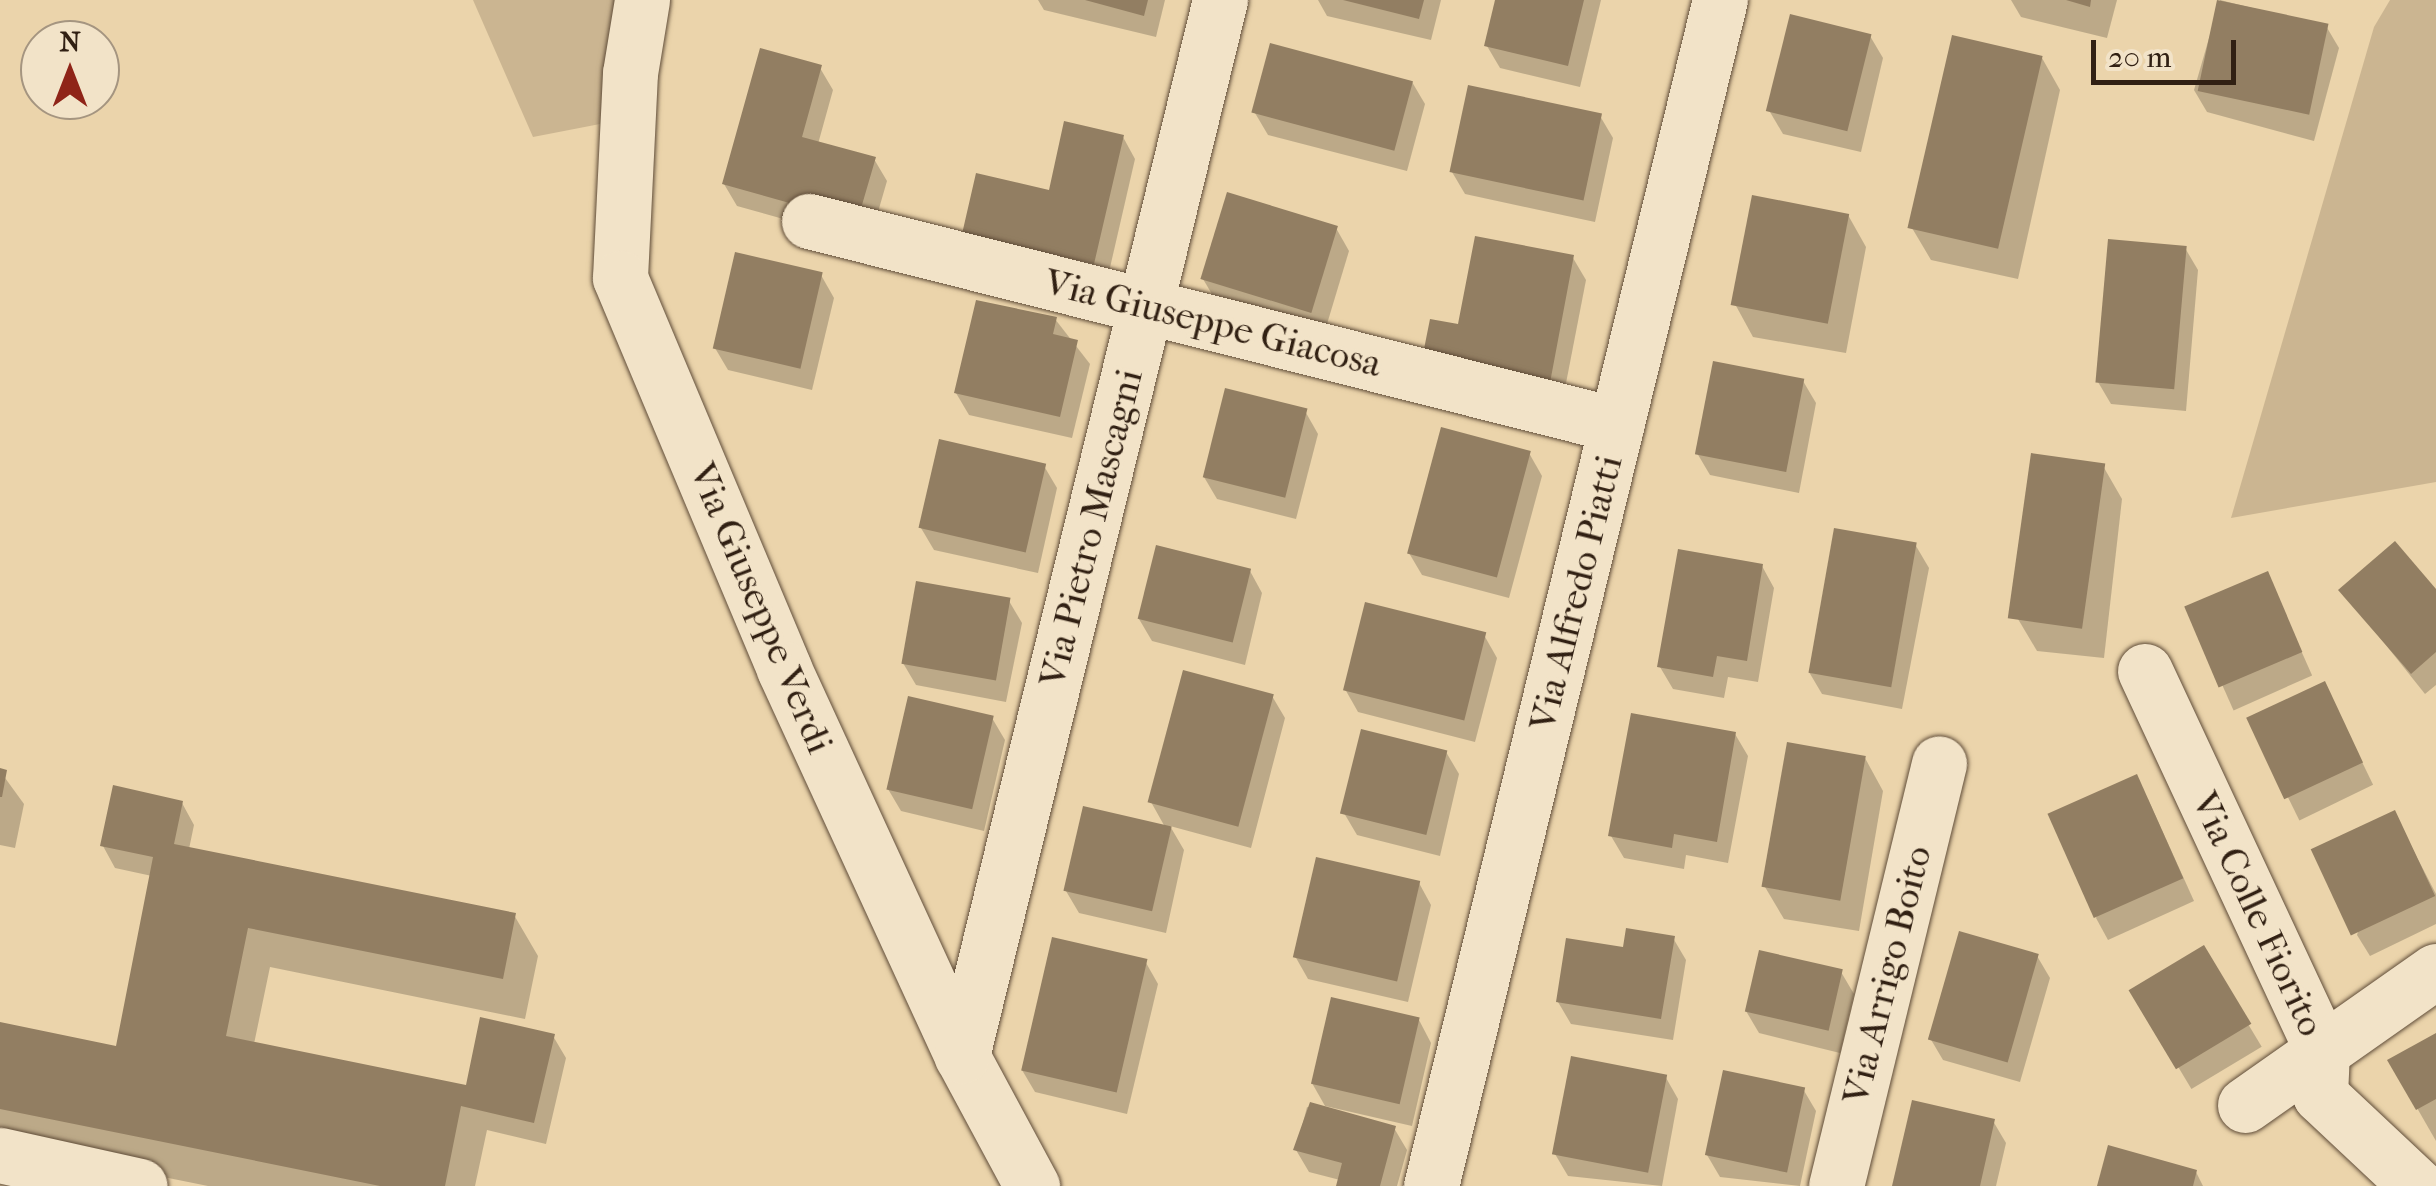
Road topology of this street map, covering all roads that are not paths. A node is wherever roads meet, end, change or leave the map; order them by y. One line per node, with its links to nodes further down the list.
1 (642, 0): 11 (street, Via Giuseppe Verdi)
2 (1220, 0): 5 (street, Via Pietro Mascagni)
3 (1720, 0): 6 (street, Via Alfredo Piatti)
4 (809, 222): 5 (street, Via Giuseppe Giacosa)
5 (1145, 306): 6 (street, Via Giuseppe Giacosa); 11 (street, Via Pietro Mascagni)
6 (1617, 425): 16 (street, Via Alfredo Piatti)
7 (2144, 671): 10 (street, Via Colle Fiorito)
8 (1939, 764): 17 (street, Via Arrigo Boito)
9 (2436, 971): 10 (street)
10 (2322, 1052): 12 (street); 18 (street, Via Colle Fiorito)
11 (962, 1056): 15 (street, Via Giuseppe Verdi)
12 (2245, 1105)
13 (0, 1155): 14 (street)
14 (140, 1186)
15 (1032, 1186)
16 (1431, 1186)
17 (1836, 1186)
18 (2417, 1186)

